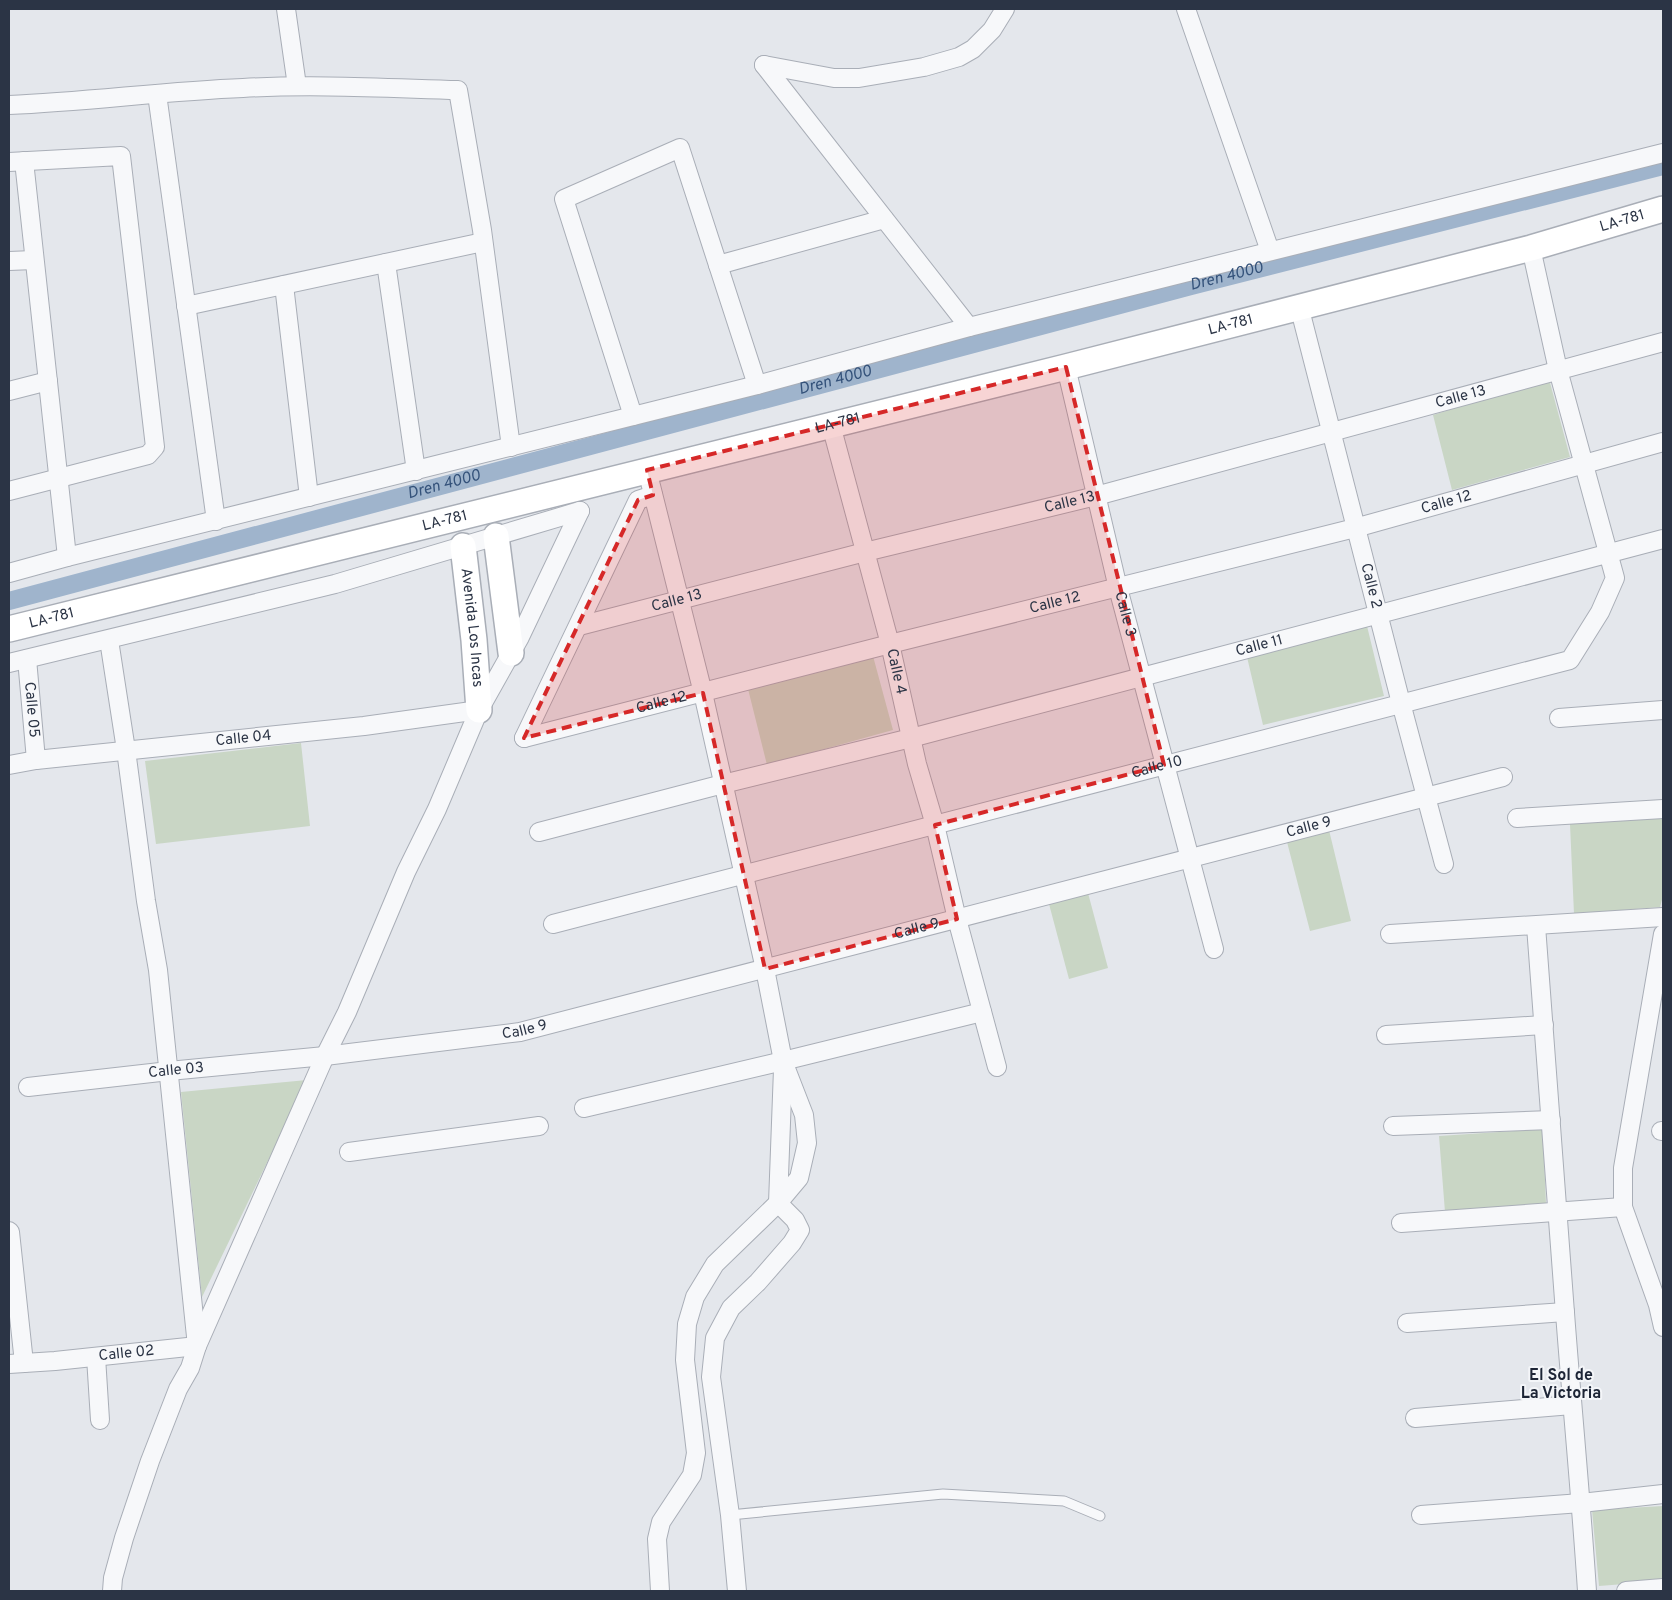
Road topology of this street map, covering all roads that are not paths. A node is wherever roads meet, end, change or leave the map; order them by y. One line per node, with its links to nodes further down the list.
1 (286, 9): 4 (street)
2 (1005, 9): 10 (street)
3 (1186, 9): 13 (street)
4 (297, 86): 5 (street); 11 (street)
5 (157, 94): 6 (street); 19 (street)
6 (9, 105)
7 (1663, 153): 13 (street)
8 (16, 161): 14 (street); 36 (street)
9 (1663, 209): 12 (street, LA-781 / LA-781)
10 (884, 220): 17 (street); 21 (street)
11 (483, 242): 16 (street); 32 (street)
12 (1531, 248): 20 (street, LA-781 / LA-781); 24 (street)
13 (1270, 251): 21 (street)
14 (34, 260): 15 (street); 25 (street)
15 (9, 261)
16 (386, 263): 18 (street); 35 (street)
17 (718, 265): 26 (street); 28 (street)
18 (284, 285): 19 (street); 40 (street)
19 (186, 306): 41 (street)
20 (1299, 306): 23 (street, LA-781 / LA-781); 30 (street, Calle 2)
21 (969, 327): 26 (street)
22 (1663, 342): 24 (street, Calle 13)
23 (1066, 367): 29 (street, LA-781 / LA-781); 39 (street, Calle 3)
24 (1558, 370): 30 (street, Calle 13); 33 (street)
25 (48, 381): 27 (street); 36 (street)
26 (757, 385): 28 (street)
27 (9, 391)
28 (634, 416): 32 (street)
29 (831, 425): 34 (street, LA-781 / LA-781); 46 (street, Calle 4)
30 (1331, 432): 39 (street, Calle 13); 42 (street, Calle 2)
31 (1663, 442): 33 (street, Calle 12)
32 (511, 447): 35 (street)
33 (1584, 463): 42 (street, Calle 12); 47 (street)
34 (648, 470): 38 (street); 54 (street, LA-781 / LA-781)
35 (416, 471): 40 (street)
36 (58, 478): 37 (street); 48 (street)
37 (9, 491)
38 (653, 494): 51 (street); 53 (street)
39 (1096, 496): 46 (street, Calle 13); 50 (street, Calle 3)
40 (309, 497): 41 (street)
41 (216, 521): 48 (street)
42 (1355, 528): 50 (street, Calle 12); 52 (street, Calle 2)
43 (496, 536): 45 (street); 57 (street); 57 (street)
44 (1663, 539): 47 (street, Calle 11)
45 (463, 546): 55 (street); 63 (street, Avenida Los Incas)
46 (865, 552): 51 (street, Calle 13); 56 (street, Calle 4)
47 (1608, 553): 52 (street, Calle 11); 62 (street, Calle 10)
48 (67, 557): 49 (street)
49 (9, 573)
50 (1118, 588): 56 (street, Calle 12); 60 (street, Calle 3)
51 (678, 600): 53 (street, Calle 13); 61 (street)
52 (1378, 614): 60 (street, Calle 11); 62 (street, Calle 2)
53 (579, 626): 61 (street, Calle 12)
54 (9, 629)
55 (109, 640): 58 (street); 67 (street)
56 (890, 644): 61 (street, Calle 12); 66 (street, Calle 4)
57 (512, 653): 63 (street)
58 (27, 659): 59 (street); 68 (street, Calle 05)
59 (9, 664)
60 (1141, 677): 66 (street, Calle 11); 70 (street, Calle 3)
61 (703, 693): 72 (street)
62 (1401, 703): 70 (street, Calle 10); 73 (street, Calle 2)
63 (480, 710): 67 (street, Calle 04); 92 (street)
64 (1663, 710): 65 (street)
65 (1559, 718)
66 (911, 738): 72 (street, Calle 11); 76 (street, Calle 4)
67 (126, 750): 68 (street, Calle 04); 95 (street)
68 (36, 760): 69 (street, Calle 04)
69 (9, 764)
70 (1164, 765): 76 (street, Calle 10); 78 (street, Calle 3)
71 (1503, 777): 73 (street, Calle 9)
72 (723, 784): 77 (street, Calle 11); 80 (street)
73 (1426, 797): 78 (street, Calle 9); 79 (street, Calle 2)
74 (1663, 809): 75 (street)
75 (1516, 818)
76 (935, 825): 80 (street, Calle 10); 82 (street, Calle 4)
77 (539, 832)
78 (1189, 859): 82 (street, Calle 9); 87 (street, Calle 3)
79 (1444, 864)
80 (743, 876): 83 (street, Calle 10); 88 (street)
81 (1663, 917): 84 (street)
82 (957, 919): 88 (street, Calle 9); 89 (street, Calle 4)
83 (553, 924)
84 (1536, 926): 85 (street); 90 (street)
85 (1390, 934)
86 (1663, 934): 103 (street)
87 (1214, 949)
88 (765, 969): 92 (street, Calle 9); 93 (street)
89 (982, 1012): 93 (street); 94 (street, Calle 4)
90 (1544, 1025): 91 (street); 98 (street)
91 (1386, 1035)
92 (325, 1056): 95 (street, Calle 03); 110 (street)
93 (783, 1061): 97 (street); 102 (street); 102 (street)
94 (997, 1067)
95 (169, 1071): 96 (street, Calle 03); 110 (street)
96 (28, 1087)
97 (584, 1108)
98 (1551, 1120): 100 (street); 104 (street)
99 (539, 1126): 101 (street)
100 (1392, 1126)
101 (349, 1152)
102 (778, 1203): 118 (street); 123 (street)
103 (1623, 1207): 104 (street); 109 (street)
104 (1558, 1212): 105 (street); 107 (street)
105 (1401, 1223)
106 (9, 1231): 112 (street)
107 (1565, 1312): 108 (street); 113 (street)
108 (1407, 1323)
109 (1663, 1327)
110 (198, 1346): 111 (street, Calle 02); 122 (street)
111 (96, 1357): 112 (street, Calle 02); 115 (street)
112 (16, 1364)
113 (1572, 1405): 114 (street); 117 (street)
114 (1414, 1418)
115 (100, 1420)
116 (1663, 1494): 117 (street)
117 (1581, 1503): 119 (street); 125 (street)
118 (730, 1515): 120 (lane); 124 (street)
119 (1421, 1515)
120 (1100, 1516)
121 (1663, 1588): 126 (street)
122 (112, 1591)
123 (660, 1591)
124 (737, 1591)
125 (1586, 1591)
126 (1626, 1591)

